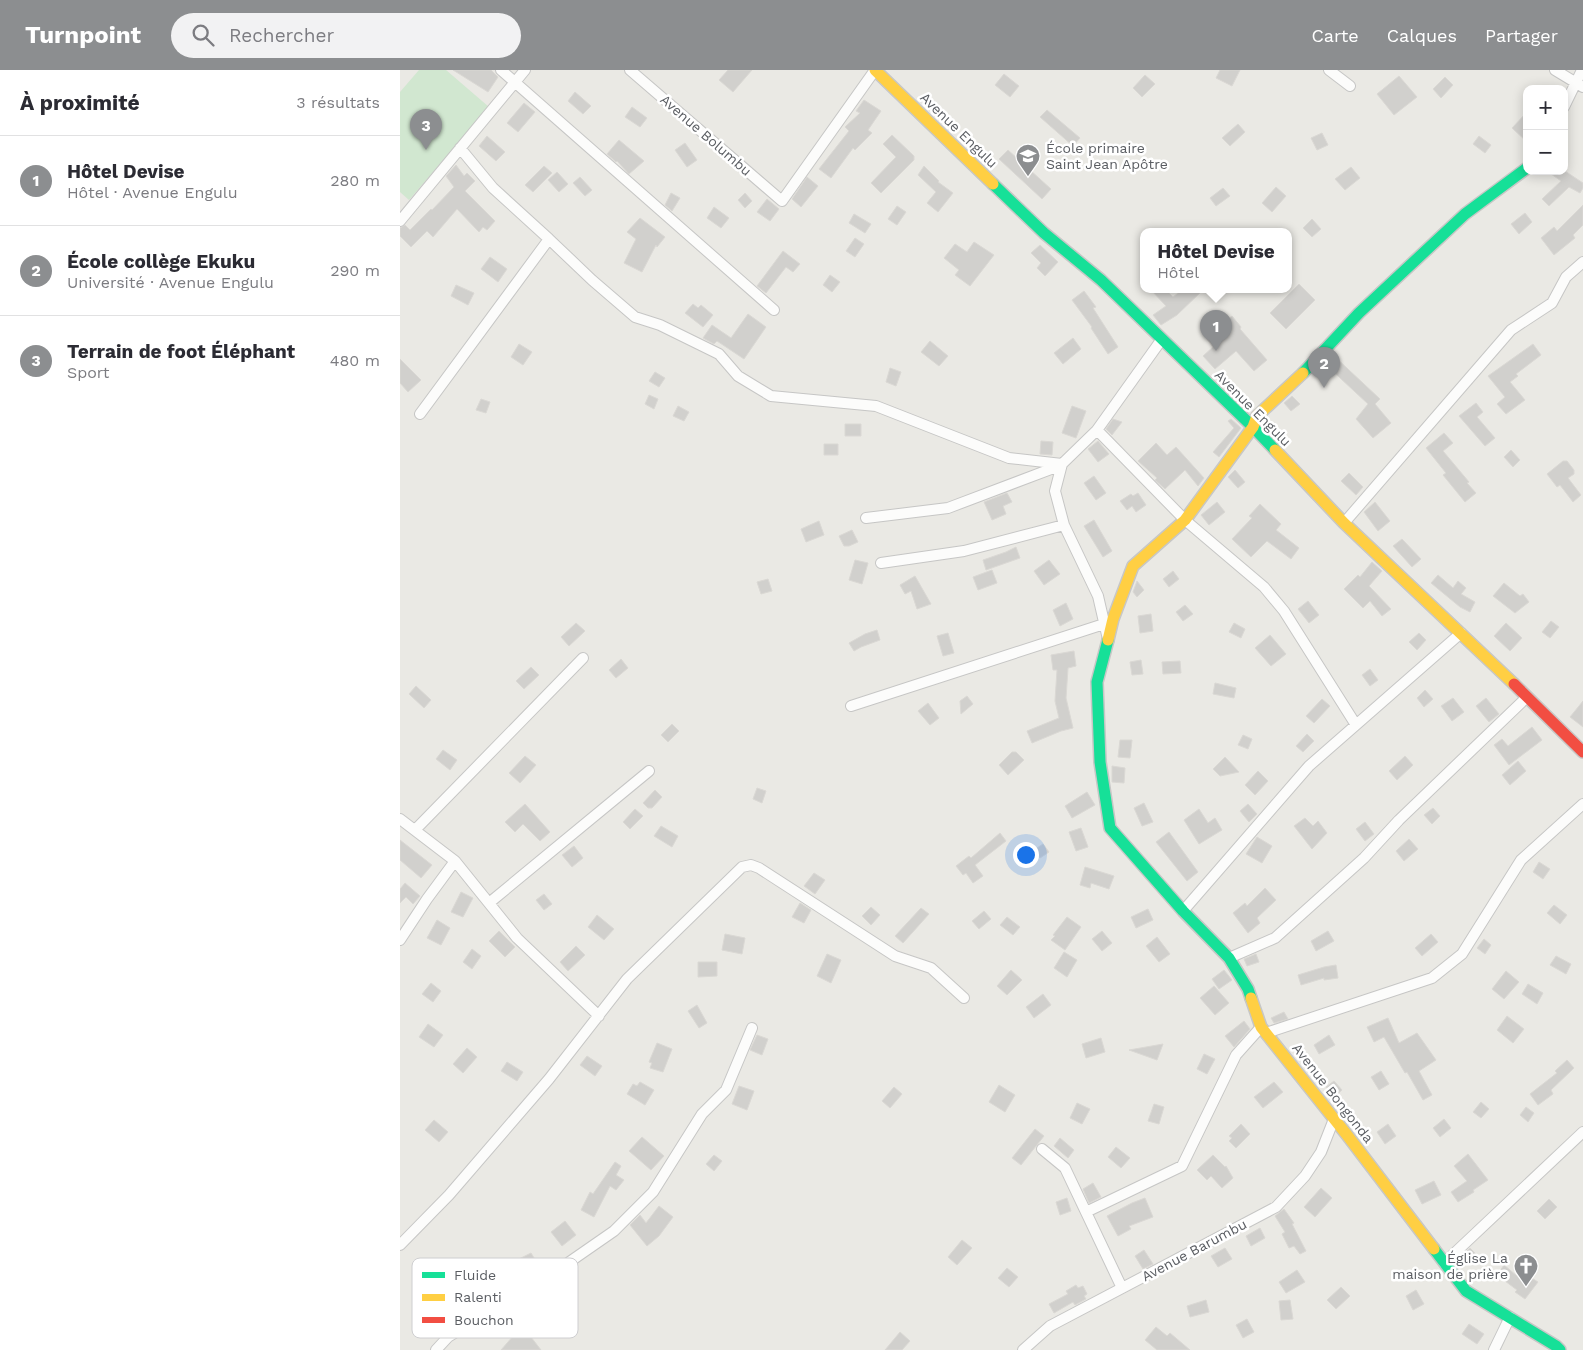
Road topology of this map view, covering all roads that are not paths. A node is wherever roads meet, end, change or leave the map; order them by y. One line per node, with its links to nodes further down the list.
1 (501, 70): 8 (street)
2 (525, 70): 8 (street)
3 (630, 70): 4 (street, Avenue Bolumbu)
4 (875, 70): 18 (street, Avenue Engulu)
5 (1329, 70): 10 (street)
6 (1555, 70): 9 (street)
7 (1582, 70): 9 (street)
8 (515, 83): 12 (street); 17 (street)
9 (1580, 85): 11 (street)
10 (1350, 86)
11 (1568, 102)
12 (460, 148): 14 (street); 15 (street)
13 (1523, 171): 20 (street)
14 (400, 221)
15 (549, 239): 19 (street); 22 (street)
16 (1583, 262): 25 (street)
17 (774, 310)
18 (1162, 339): 20 (street, Avenue Engulu); 21 (street)
19 (420, 414)
20 (1253, 427): 24 (street); 25 (street, Avenue Engulu)
21 (1097, 430): 22 (street); 24 (street)
22 (1062, 464): 23 (street); 26 (street)
23 (866, 518)
24 (1185, 520): 30 (street); 34 (street)
25 (1344, 523): 29 (street, Avenue Engulu)
26 (1064, 525): 27 (street); 28 (street)
27 (881, 563)
28 (1104, 624): 30 (street); 33 (street)
29 (1461, 633): 32 (street, Avenue Engulu); 34 (street)
30 (1108, 639): 42 (street, Avenue Bongonda)
31 (583, 658): 39 (street)
32 (1527, 697): 35 (street, Avenue Engulu); 44 (street)
33 (851, 706)
34 (1356, 725): 42 (street)
35 (1583, 752)
36 (649, 771): 41 (street)
37 (1583, 804): 48 (street)
38 (400, 819): 39 (street)
39 (415, 830): 40 (street)
40 (455, 861): 41 (street); 43 (street)
41 (489, 903): 46 (street)
42 (1183, 911): 44 (street, Avenue Bongonda)
43 (400, 940)
44 (1229, 958): 48 (street, Avenue Bongonda)
45 (964, 998): 46 (street)
46 (599, 1016): 53 (street)
47 (752, 1028): 54 (street)
48 (1264, 1030): 49 (street, Avenue Bongonda); 52 (street)
49 (1334, 1119): 55 (street, Avenue Bongonda); 56 (street, Avenue Barumbu)
50 (1583, 1132): 55 (street)
51 (1042, 1149): 52 (street)
52 (1086, 1212): 56 (street)
53 (400, 1245)
54 (574, 1258)
55 (1444, 1263): 57 (street, Avenue Bongonda)
56 (1122, 1288): 60 (street, Avenue Barumbu)
57 (1510, 1317): 61 (street); 62 (street, Avenue Bongonda)
58 (447, 1338): 59 (street)
59 (436, 1350)
60 (1023, 1350)
61 (1494, 1350)
62 (1560, 1350)

